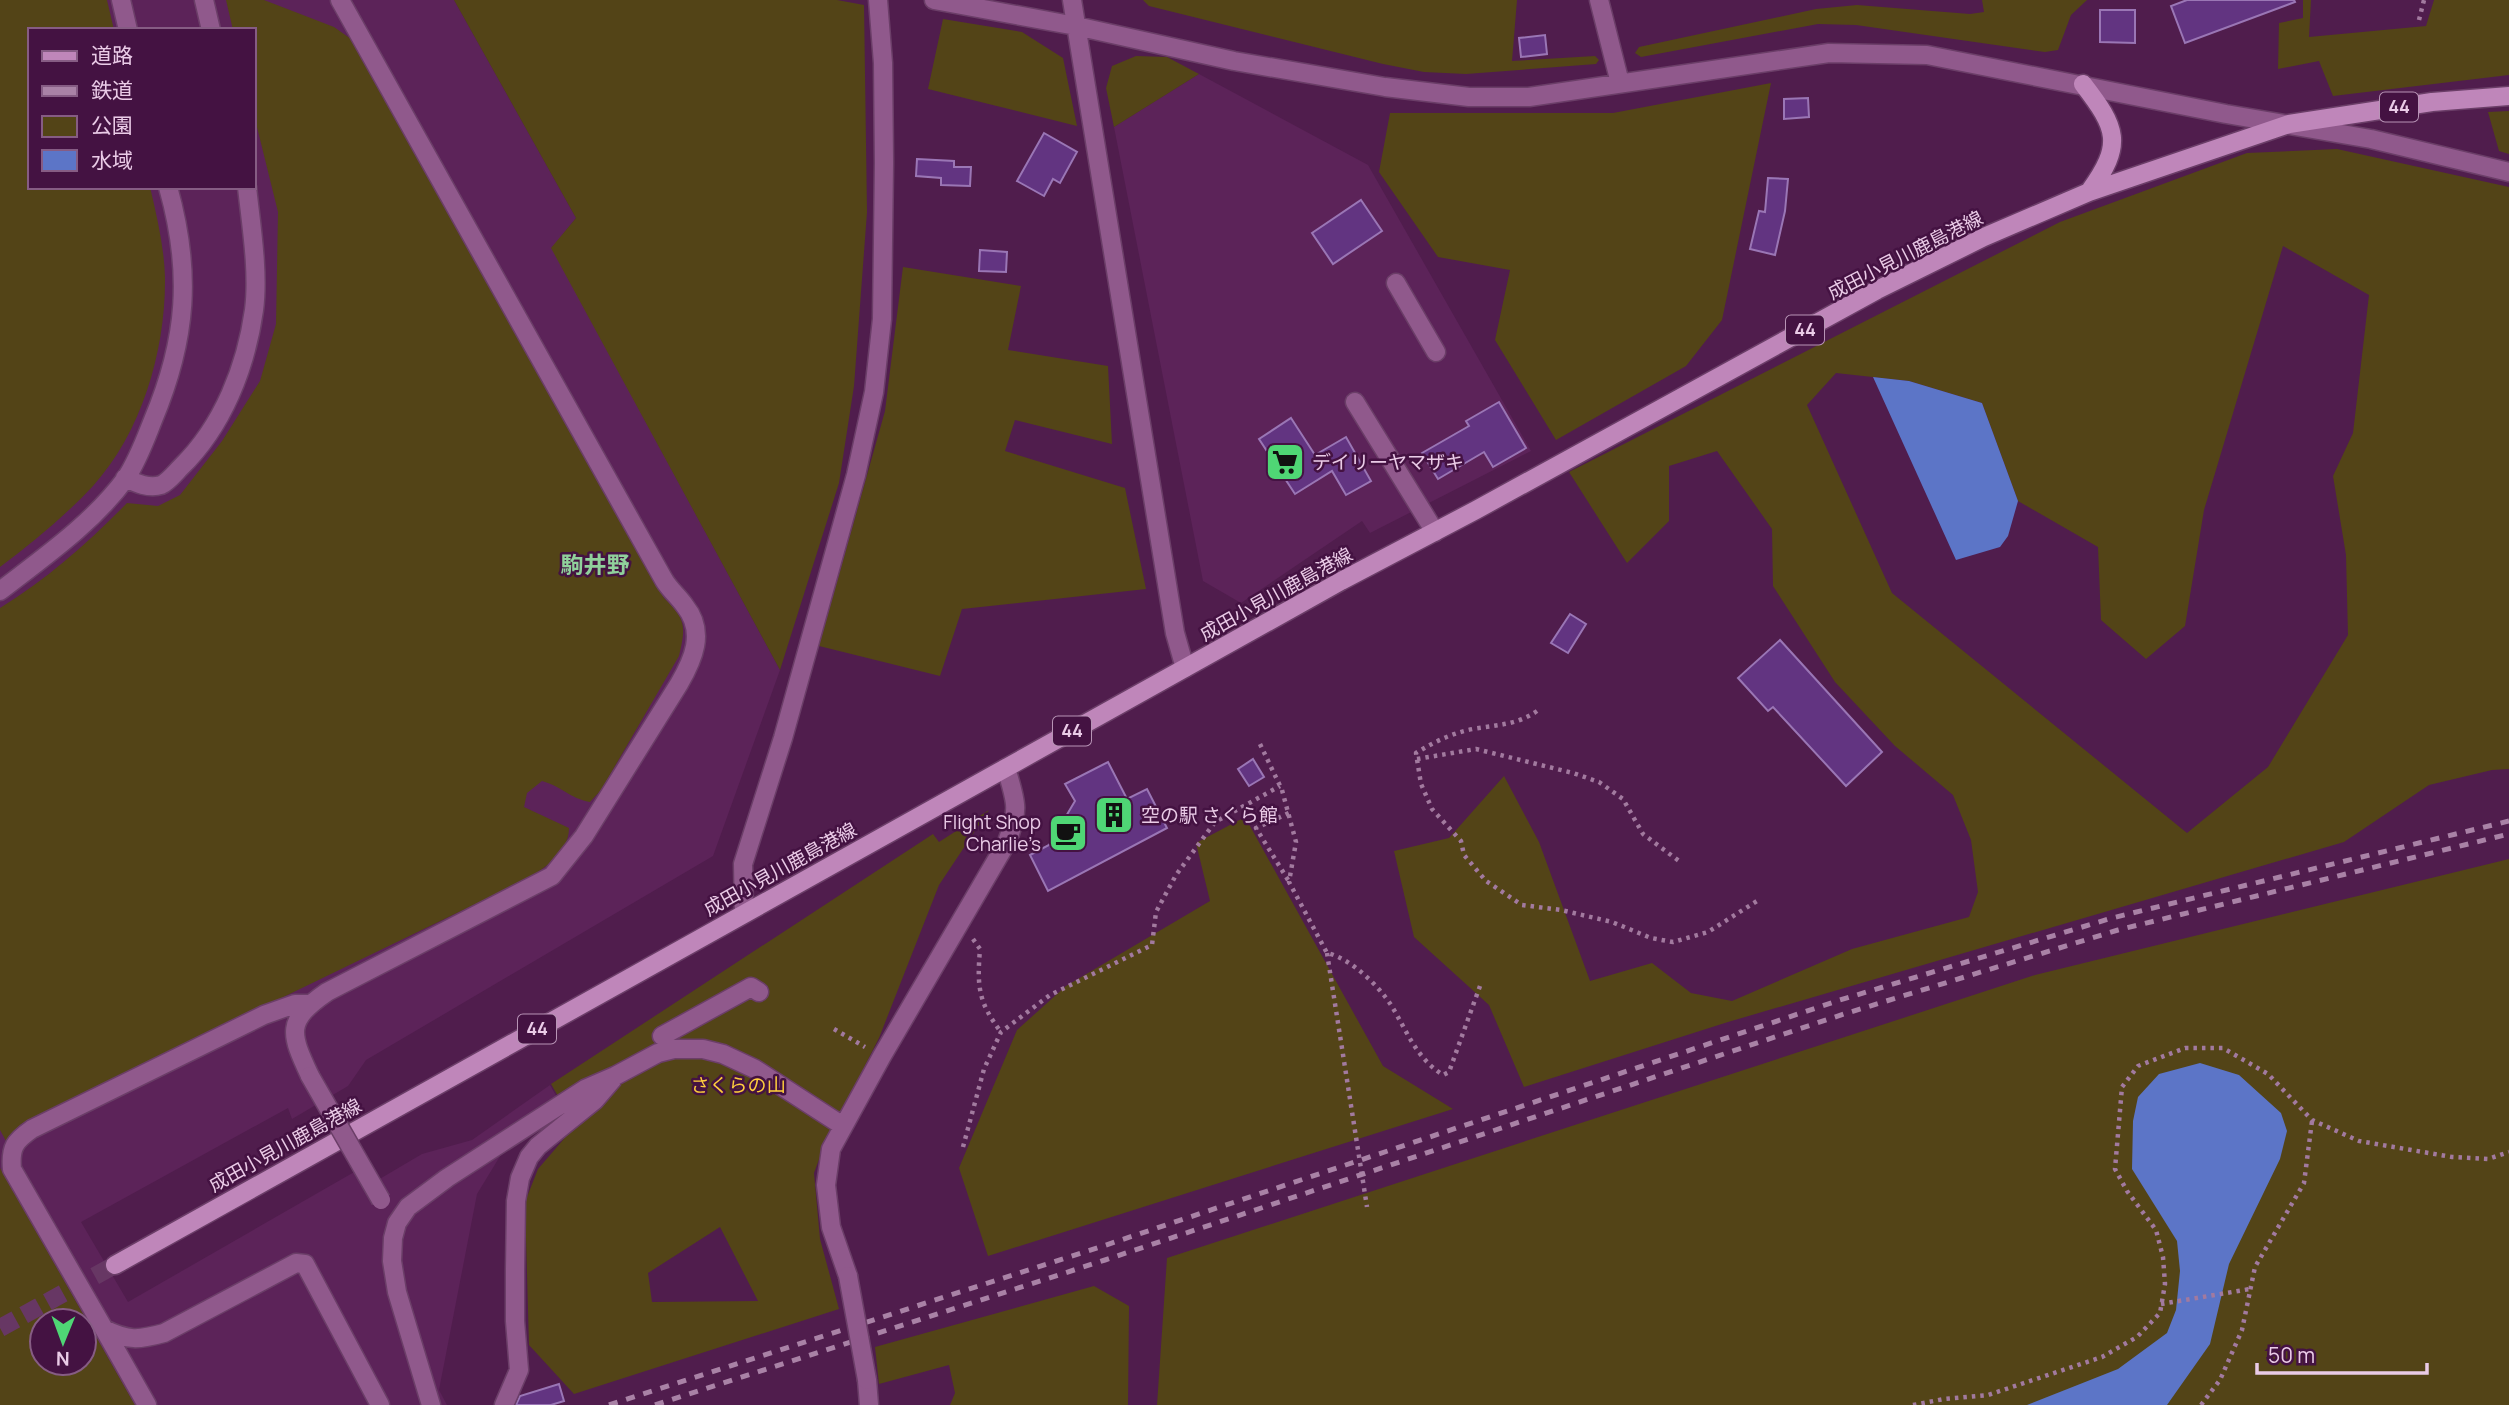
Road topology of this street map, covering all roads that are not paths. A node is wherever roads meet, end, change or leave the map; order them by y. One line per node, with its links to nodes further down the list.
1 (121, 0): 9 (street)
2 (204, 0): 10 (street)
3 (340, 0): 29 (street)
4 (878, 0): 27 (street)
5 (934, 0): 8 (street)
6 (1072, 0): 8 (street)
7 (1600, 0): 11 (street)
8 (1076, 26): 11 (street); 25 (street)
9 (128, 28)
10 (211, 28)
11 (1620, 83): 12 (street)
12 (2083, 84): 14 (street); 18 (main road)
13 (2509, 96): 14 (main road, 成田小見川鹿島港線 / 44)
14 (2289, 124): 15 (street); 18 (main road, 成田小見川鹿島港線 / 44)
15 (2509, 172)
16 (168, 189): 22 (street)
17 (247, 189): 22 (street)
18 (2089, 192): 23 (main road, 成田小見川鹿島港線 / 44)
19 (1396, 283): 20 (street)
20 (1436, 352)
21 (1355, 402): 23 (street)
22 (125, 478): 24 (street)
23 (1434, 532): 25 (main road, 成田小見川鹿島港線 / 44)
24 (0, 591)
25 (1185, 668): 26 (main road, 成田小見川鹿島港線 / 44)
26 (1006, 768): 27 (main road, 成田小見川鹿島港線 / 44); 32 (street)
27 (744, 913): 34 (main road, 成田小見川鹿島港線 / 44)
28 (759, 992): 30 (street)
29 (309, 1004): 33 (street, bridge); 35 (street)
30 (662, 1036)
31 (615, 1076): 32 (street); 33 (street); 39 (street)
32 (843, 1126): 40 (street, bridge)
33 (397, 1223): 38 (street)
34 (115, 1265)
35 (104, 1329): 36 (street); 37 (street)
36 (147, 1405)
37 (380, 1405)
38 (431, 1405)
39 (504, 1405)
40 (869, 1405)

